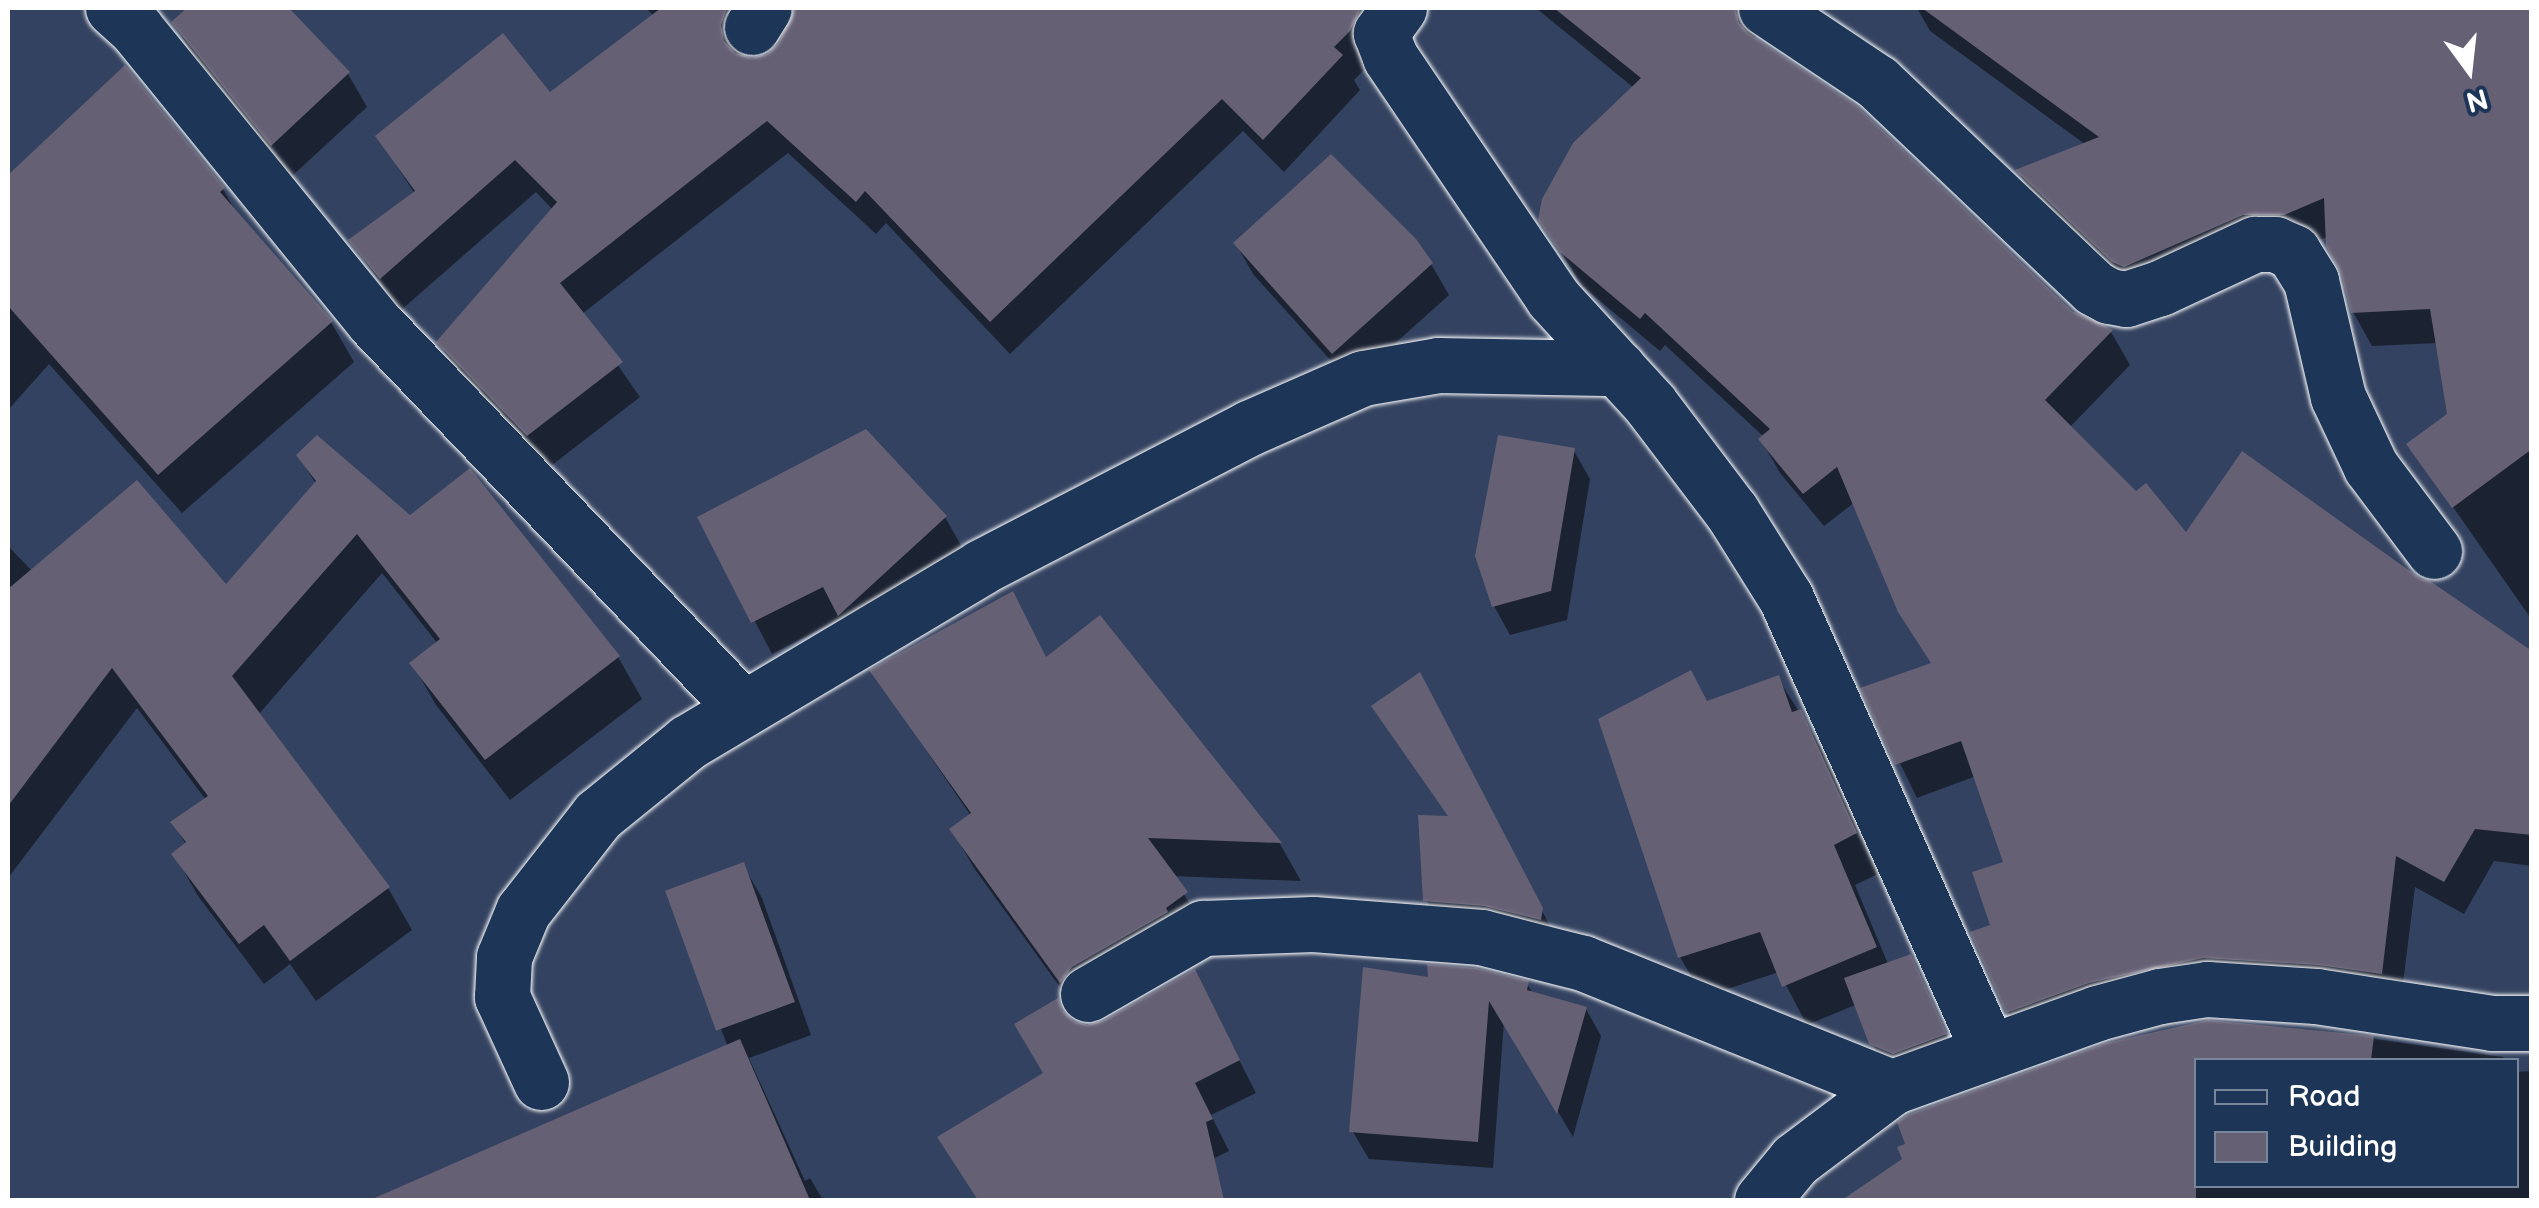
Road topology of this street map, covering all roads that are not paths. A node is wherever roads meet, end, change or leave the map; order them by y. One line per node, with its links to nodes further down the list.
1 (113, 8): 6 (street)
2 (1399, 8): 4 (street)
3 (1766, 8): 5 (street)
4 (1618, 368): 6 (street); 9 (street)
5 (2434, 551)
6 (744, 708): 10 (street)
7 (1088, 994): 11 (street)
8 (2532, 1023): 9 (street)
9 (1989, 1052): 11 (street)
10 (540, 1082)
11 (1892, 1087): 12 (street)
12 (1762, 1200)

